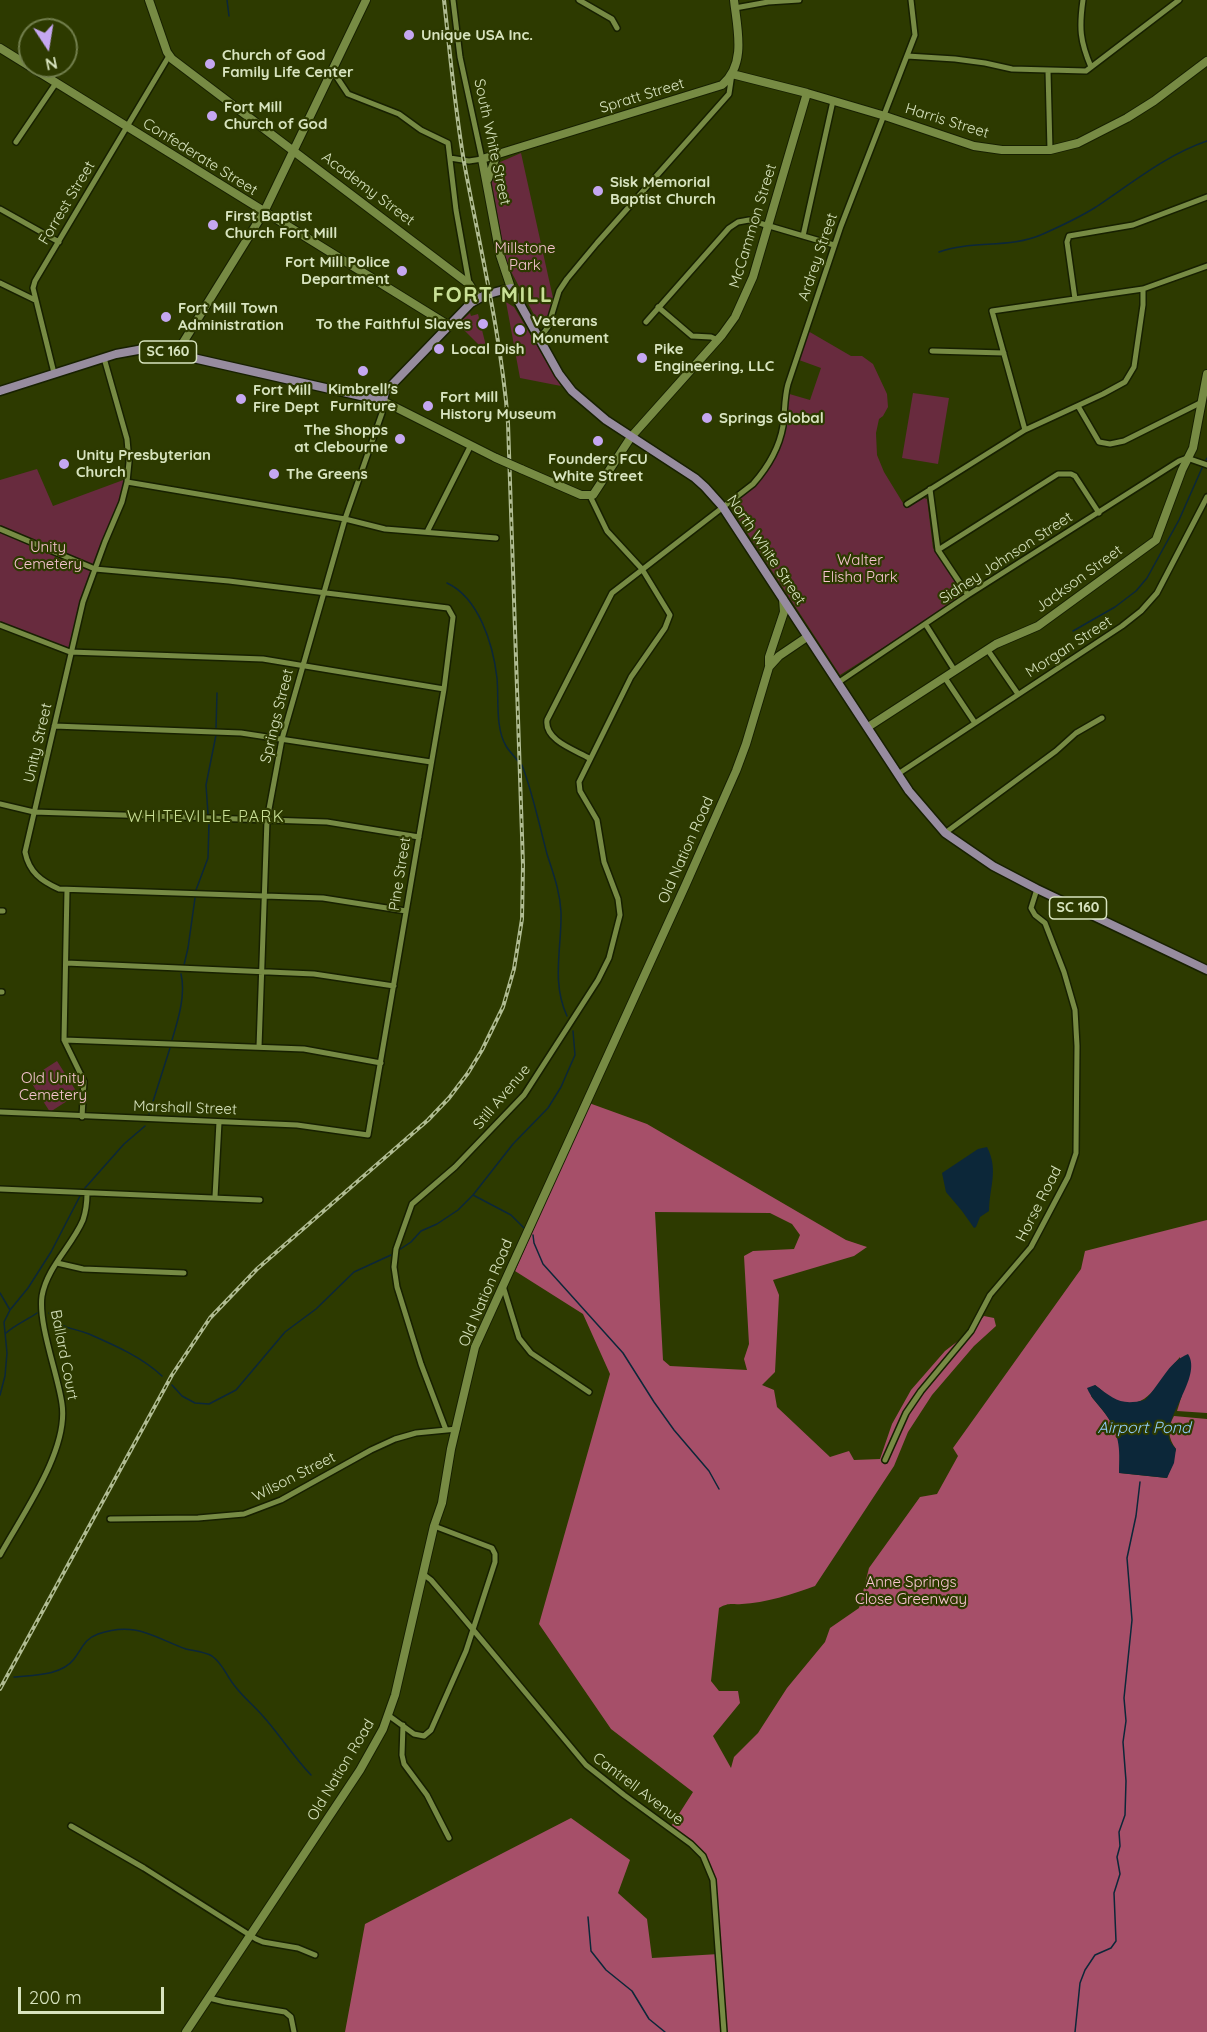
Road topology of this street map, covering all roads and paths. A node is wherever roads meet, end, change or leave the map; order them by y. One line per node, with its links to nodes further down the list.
1 (150, 0): 12 (street)
2 (366, 0): 16 (street)
3 (453, 0): 29 (street, South White Street)
4 (579, 0): 10 (street)
5 (799, 0): 9 (street)
6 (911, 0): 13 (street, Ardrey Street)
7 (1083, 0): 15 (street)
8 (1179, 0): 15 (street)
9 (734, 4): 18 (street)
10 (617, 28)
11 (0, 48): 19 (street, Confederate Street)
12 (169, 56): 23 (street, Forrest Street); 26 (street, Academy Street)
13 (907, 56): 17 (street); 22 (street, Ardrey Street)
14 (1207, 61): 25 (street, Harris Street)
15 (1091, 67): 17 (street)
16 (332, 70): 26 (street); 28 (street)
17 (1048, 71): 25 (street)
18 (732, 74): 20 (street, Harris Street); 27 (street, Spratt Street); 51 (street)
19 (56, 83): 23 (street, Confederate Street); 24 (street)
20 (807, 93): 21 (street, Harris Street); 34 (street, McCammon Street)
21 (833, 101): 22 (street, Harris Street); 35 (street)
22 (885, 116): 25 (street, Harris Street); 37 (street, Ardrey Street)
23 (127, 127): 33 (street, Confederate Street); 36 (street, Forrest Street)
24 (16, 142)
25 (1050, 150)
26 (295, 152): 33 (street); 40 (street, Academy Street)
27 (497, 154): 29 (street, Spratt Street); 30 (street)
28 (450, 158): 29 (street); 40 (street)
29 (482, 159): 30 (street, South White Street)
30 (487, 183): 42 (street, South White Street)
31 (1207, 197): 46 (street)
32 (0, 209): 36 (street)
33 (264, 212): 50 (street, Confederate Street); 55 (street)
34 (769, 225): 35 (street); 48 (street); 52 (street, McCammon Street)
35 (803, 236): 37 (street)
36 (58, 242): 47 (street, Forrest Street)
37 (834, 245): 73 (street, Ardrey Street)
38 (1207, 266): 44 (street)
39 (0, 283): 41 (street)
40 (469, 284): 45 (street, Academy Street)
41 (8, 288): 43 (street); 47 (street)
42 (512, 288): 45 (main road); 51 (main road, North White Street)
43 (0, 289)
44 (1143, 289): 46 (street); 62 (street)
45 (478, 298): 50 (main road)
46 (1075, 299): 54 (street)
47 (35, 300): 57 (street, Forrest Street)
48 (658, 308): 49 (street); 52 (street)
49 (645, 322)
50 (448, 325): 60 (main road)
51 (540, 338): 64 (main road, North White Street)
52 (717, 340): 64 (street, McCammon Street)
53 (932, 351): 54 (street)
54 (1004, 353): 63 (street)
55 (176, 354): 56 (main road, SC 160); 60 (main road, SC 160)
56 (104, 358): 57 (main road, SC 160); 68 (street, Unity Street)
57 (54, 374): 59 (main road, SC 160)
58 (1207, 374): 61 (street, Jackson Street)
59 (0, 391)
60 (382, 401): 65 (street); 75 (street, Springs Street)
61 (1202, 402): 62 (street); 66 (street, Jackson Street)
62 (1078, 406): 63 (street)
63 (1025, 430): 69 (street)
64 (631, 437): 70 (street, McCammon Street); 73 (main road, North White Street)
65 (470, 447): 70 (street, bridge); 77 (street)
66 (1188, 458): 67 (street); 74 (street, Sidney Johnson Street); 88 (street, Jackson Street)
67 (1207, 465)
68 (127, 482): 75 (street); 80 (street, Unity Street)
69 (930, 489): 72 (street); 79 (street)
70 (590, 496): 81 (street)
71 (1207, 497): 96 (street, Morgan Street)
72 (907, 504)
73 (722, 506): 81 (street, Ardrey Street); 84 (main road, North White Street)
74 (1099, 513): 79 (street); 83 (street, Sidney Johnson Street)
75 (345, 519): 77 (street); 82 (street, Springs Street)
76 (0, 529): 80 (street)
77 (427, 532): 78 (street)
78 (496, 538)
79 (938, 550): 83 (street)
80 (94, 569): 82 (street); 89 (street, Unity Street)
81 (642, 569): 102 (street, Still Avenue); 102 (street, Ardrey Street)
82 (324, 592): 90 (street, Springs Street); 95 (street, Pine Street)
83 (968, 595): 86 (street, Sidney Johnson Street)
84 (783, 599): 87 (main road, North White Street); 91 (street, Old Nation Road)
85 (0, 625): 89 (street)
86 (926, 625): 92 (street); 94 (street, Sidney Johnson Street)
87 (807, 637): 91 (street); 94 (main road, North White Street)
88 (987, 649): 92 (street, Jackson Street); 96 (street)
89 (70, 652): 90 (street); 99 (street, Unity Street)
90 (302, 665): 95 (street); 101 (street, Springs Street)
91 (769, 667): 131 (street, Old Nation Road)
92 (954, 671): 93 (street, Jackson Street)
93 (945, 678): 98 (street); 100 (street, Jackson Street)
94 (839, 682): 100 (main road, North White Street)
95 (444, 688): 103 (street, Pine Street)
96 (1018, 694): 98 (street, Morgan Street)
97 (1102, 717): 108 (street)
98 (975, 723): 104 (street, Morgan Street)
99 (54, 726): 101 (street); 106 (street, Unity Street)
100 (868, 727): 104 (main road, North White Street)
101 (282, 739): 103 (street); 107 (street, Springs Street)
102 (590, 758): 134 (street, Still Avenue)
103 (431, 762): 109 (street, Pine Street)
104 (898, 774): 108 (main road, North White Street)
105 (0, 804): 106 (street)
106 (34, 812): 107 (street); 111 (street, Unity Street)
107 (267, 820): 109 (street); 112 (street, Springs Street)
108 (945, 833): 110 (main road, SC 160 / SC 160)
109 (419, 837): 113 (street, Pine Street)
110 (1036, 889): 115 (main road, SC 160 / SC 160); 135 (street, Horse Road)
111 (67, 890): 112 (street); 114 (street)
112 (263, 896): 113 (street); 116 (street, Springs Street)
113 (406, 911): 117 (street, Pine Street)
114 (66, 963): 116 (street); 118 (street)
115 (1207, 970)
116 (261, 972): 117 (street); 119 (street, Springs Street)
117 (394, 986): 120 (street, Pine Street)
118 (64, 1040): 119 (street); 122 (street)
119 (259, 1047): 120 (street)
120 (381, 1063): 124 (street, Pine Street)
121 (0, 1112): 122 (street, Marshall Street)
122 (82, 1117): 123 (street, Marshall Street)
123 (219, 1122): 124 (street, Marshall Street); 127 (street)
124 (368, 1135)
125 (0, 1189): 126 (street)
126 (87, 1193): 127 (street); 129 (street, Ballard Court)
127 (215, 1197): 128 (street)
128 (260, 1200)
129 (57, 1263): 130 (street); 138 (street, Ballard Court)
130 (184, 1273)
131 (503, 1284): 132 (street); 133 (street, Old Nation Road)
132 (589, 1392)
133 (457, 1429): 134 (street); 137 (street, Old Nation Road)
134 (446, 1430): 136 (street, Wilson Street)
135 (885, 1460)
136 (110, 1519)
137 (434, 1526): 139 (street, Old Nation Road); 140 (street)
138 (0, 1555)
139 (423, 1574): 140 (street, Cantrell Avenue); 141 (street, Old Nation Road)
140 (473, 1630): 142 (street); 150 (street, Cantrell Avenue)
141 (388, 1715): 142 (street); 145 (street, Old Nation Road)
142 (403, 1725): 144 (street)
143 (71, 1826): 145 (street)
144 (449, 1838)
145 (250, 1935): 146 (street); 147 (street, Old Nation Road)
146 (315, 1955)
147 (209, 1998): 148 (street, Old Nation Road); 149 (street)
148 (186, 2032)
149 (294, 2032)
150 (724, 2032)

